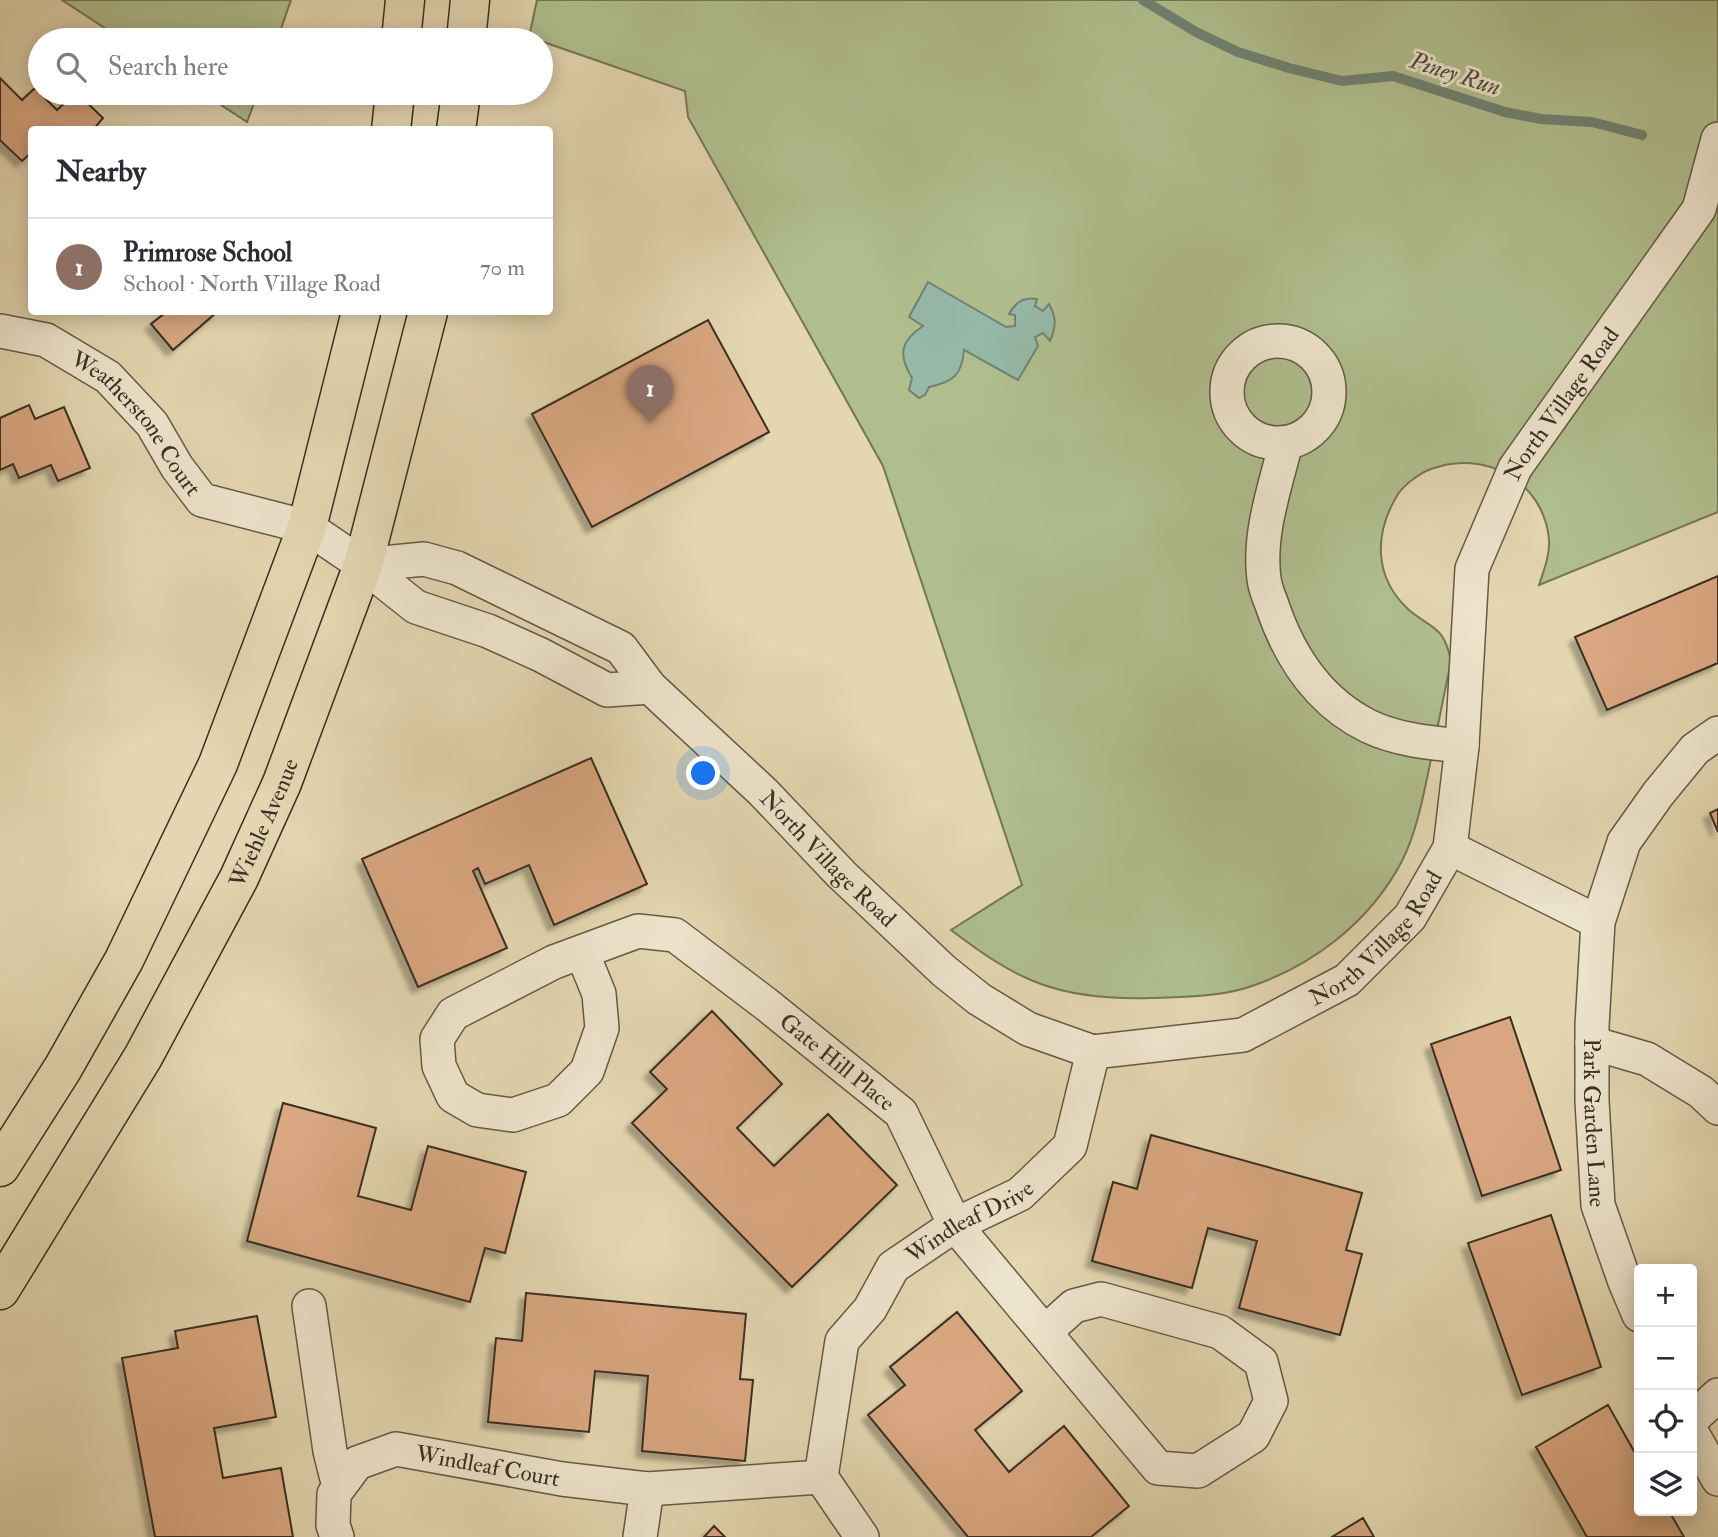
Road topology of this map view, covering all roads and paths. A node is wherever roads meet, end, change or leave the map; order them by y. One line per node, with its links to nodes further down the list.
1 (405, 0): 3 (main road)
2 (470, 0): 4 (main road)
3 (402, 28)
4 (467, 28)
5 (394, 105): 7 (main road)
6 (459, 105): 8 (main road)
7 (391, 126)
8 (456, 126)
9 (1718, 139): 18 (street, North Village Road)
10 (360, 315): 14 (main road)
11 (427, 315): 15 (main road, Wiehle Avenue)
12 (0, 331): 14 (street, Weatherstone Court)
13 (1286, 443): 18 (street)
14 (307, 527): 15 (street); 25 (main road)
15 (363, 565): 16 (street); 16 (street, North Village Road); 27 (main road, Wiehle Avenue)
16 (650, 687): 23 (street, North Village Road)
17 (1718, 733): 20 (street, Park Garden Lane)
18 (1462, 746): 19 (street, North Village Road)
19 (1450, 848): 20 (street); 23 (street, North Village Road)
20 (1598, 922): 22 (street, Park Garden Lane)
21 (582, 952): 21 (street, Gate Hill Place); 26 (street, Gate Hill Place)
22 (1592, 1043): 24 (street); 28 (street, Park Garden Lane)
23 (1093, 1052): 26 (street, Windleaf Drive)
24 (1718, 1108)
25 (0, 1167)
26 (956, 1225): 30 (street, Gate Hill Place); 34 (street, Windleaf Drive)
27 (0, 1290)
28 (1634, 1303)
29 (309, 1306): 36 (street)
30 (1045, 1332): 30 (street, Gate Hill Place)
31 (1718, 1395): 32 (street)
32 (1697, 1414)
33 (1697, 1442): 35 (street)
34 (821, 1477): 37 (street, Windleaf Court); 40 (street)
35 (1718, 1479)
36 (340, 1485): 37 (street, Windleaf Court); 38 (street)
37 (647, 1489): 39 (street)
38 (337, 1537)
39 (640, 1537)
40 (862, 1537)

